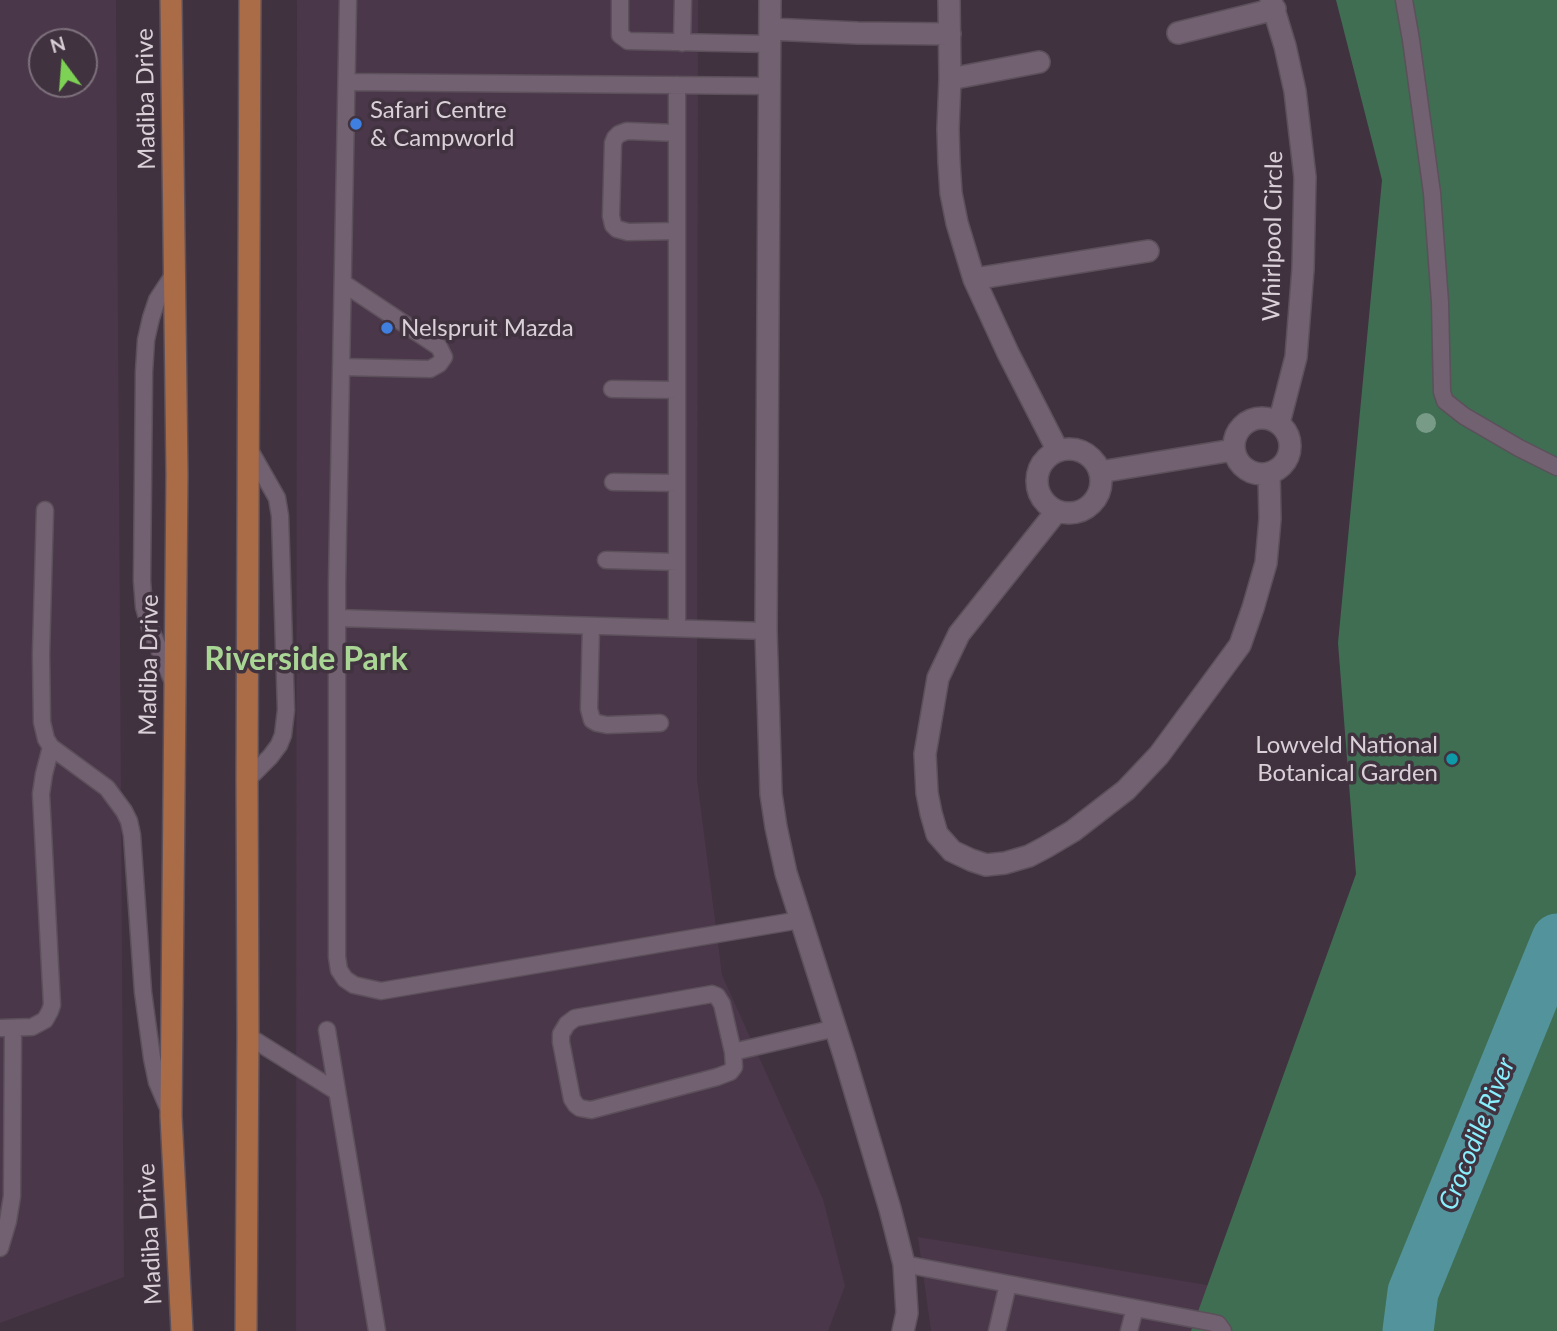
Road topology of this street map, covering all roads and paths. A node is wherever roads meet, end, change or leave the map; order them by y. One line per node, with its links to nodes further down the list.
1 (171, 0): 22 (main road, Madiba Drive)
2 (250, 0): 29 (main road)
3 (348, 0): 16 (lane)
4 (620, 0): 13 (lane)
5 (683, 0): 13 (lane)
6 (770, 0): 12 (street)
7 (949, 0): 11 (street)
8 (1404, 0): 32 (lane)
9 (1273, 4): 10 (street, Whirlpool Circle); 28 (street, Whirlpool Circle)
10 (1178, 33)
11 (950, 34): 12 (street); 15 (street)
12 (770, 37): 13 (lane); 18 (street)
13 (682, 43)
14 (1039, 62): 15 (street)
15 (950, 79): 23 (street)
16 (347, 82): 17 (lane); 24 (lane)
17 (677, 85): 18 (lane); 19 (lane)
18 (769, 86): 44 (street)
19 (677, 133): 20 (lane); 20 (lane)
20 (677, 231): 27 (lane)
21 (1148, 251): 23 (street)
22 (174, 274): 45 (main road, Madiba Drive); 45 (lane)
23 (974, 279): 31 (street)
24 (343, 283): 25 (lane); 25 (lane)
25 (341, 367): 41 (lane)
26 (612, 389): 27 (lane)
27 (677, 390): 36 (lane)
28 (1279, 423): 30 (street); 34 (street)
29 (248, 447): 48 (main road); 48 (lane)
30 (1233, 450): 33 (street); 34 (street)
31 (1058, 451): 33 (street); 38 (street)
32 (1557, 467)
33 (1100, 472): 38 (street)
34 (1269, 473): 38 (street)
35 (613, 482): 36 (lane)
36 (677, 483): 40 (lane)
37 (45, 510): 47 (lane)
38 (1056, 512)
39 (606, 560): 40 (lane)
40 (677, 562): 43 (lane)
41 (337, 618): 42 (lane); 49 (lane)
42 (591, 626): 43 (lane); 46 (lane)
43 (677, 628): 44 (lane)
44 (766, 631): 49 (street)
45 (175, 687): 56 (main road, Madiba Drive)
46 (660, 723)
47 (51, 747): 50 (lane); 56 (lane)
48 (247, 780): 53 (main road)
49 (800, 920): 51 (street)
50 (7, 1028): 57 (lane)
51 (836, 1028): 54 (lane); 58 (street)
52 (327, 1030): 55 (lane)
53 (248, 1036): 55 (lane); 62 (main road)
54 (733, 1052): 54 (lane)
55 (336, 1091): 63 (lane)
56 (172, 1116): 61 (main road, Madiba Drive)
57 (0, 1248)
58 (904, 1264): 59 (lane); 64 (street)
59 (1008, 1284): 60 (lane); 65 (lane)
60 (1135, 1308): 66 (lane); 67 (lane)
61 (181, 1331)
62 (246, 1331)
63 (377, 1331)
64 (903, 1331)
65 (997, 1331)
66 (1129, 1331)
67 (1223, 1331)

